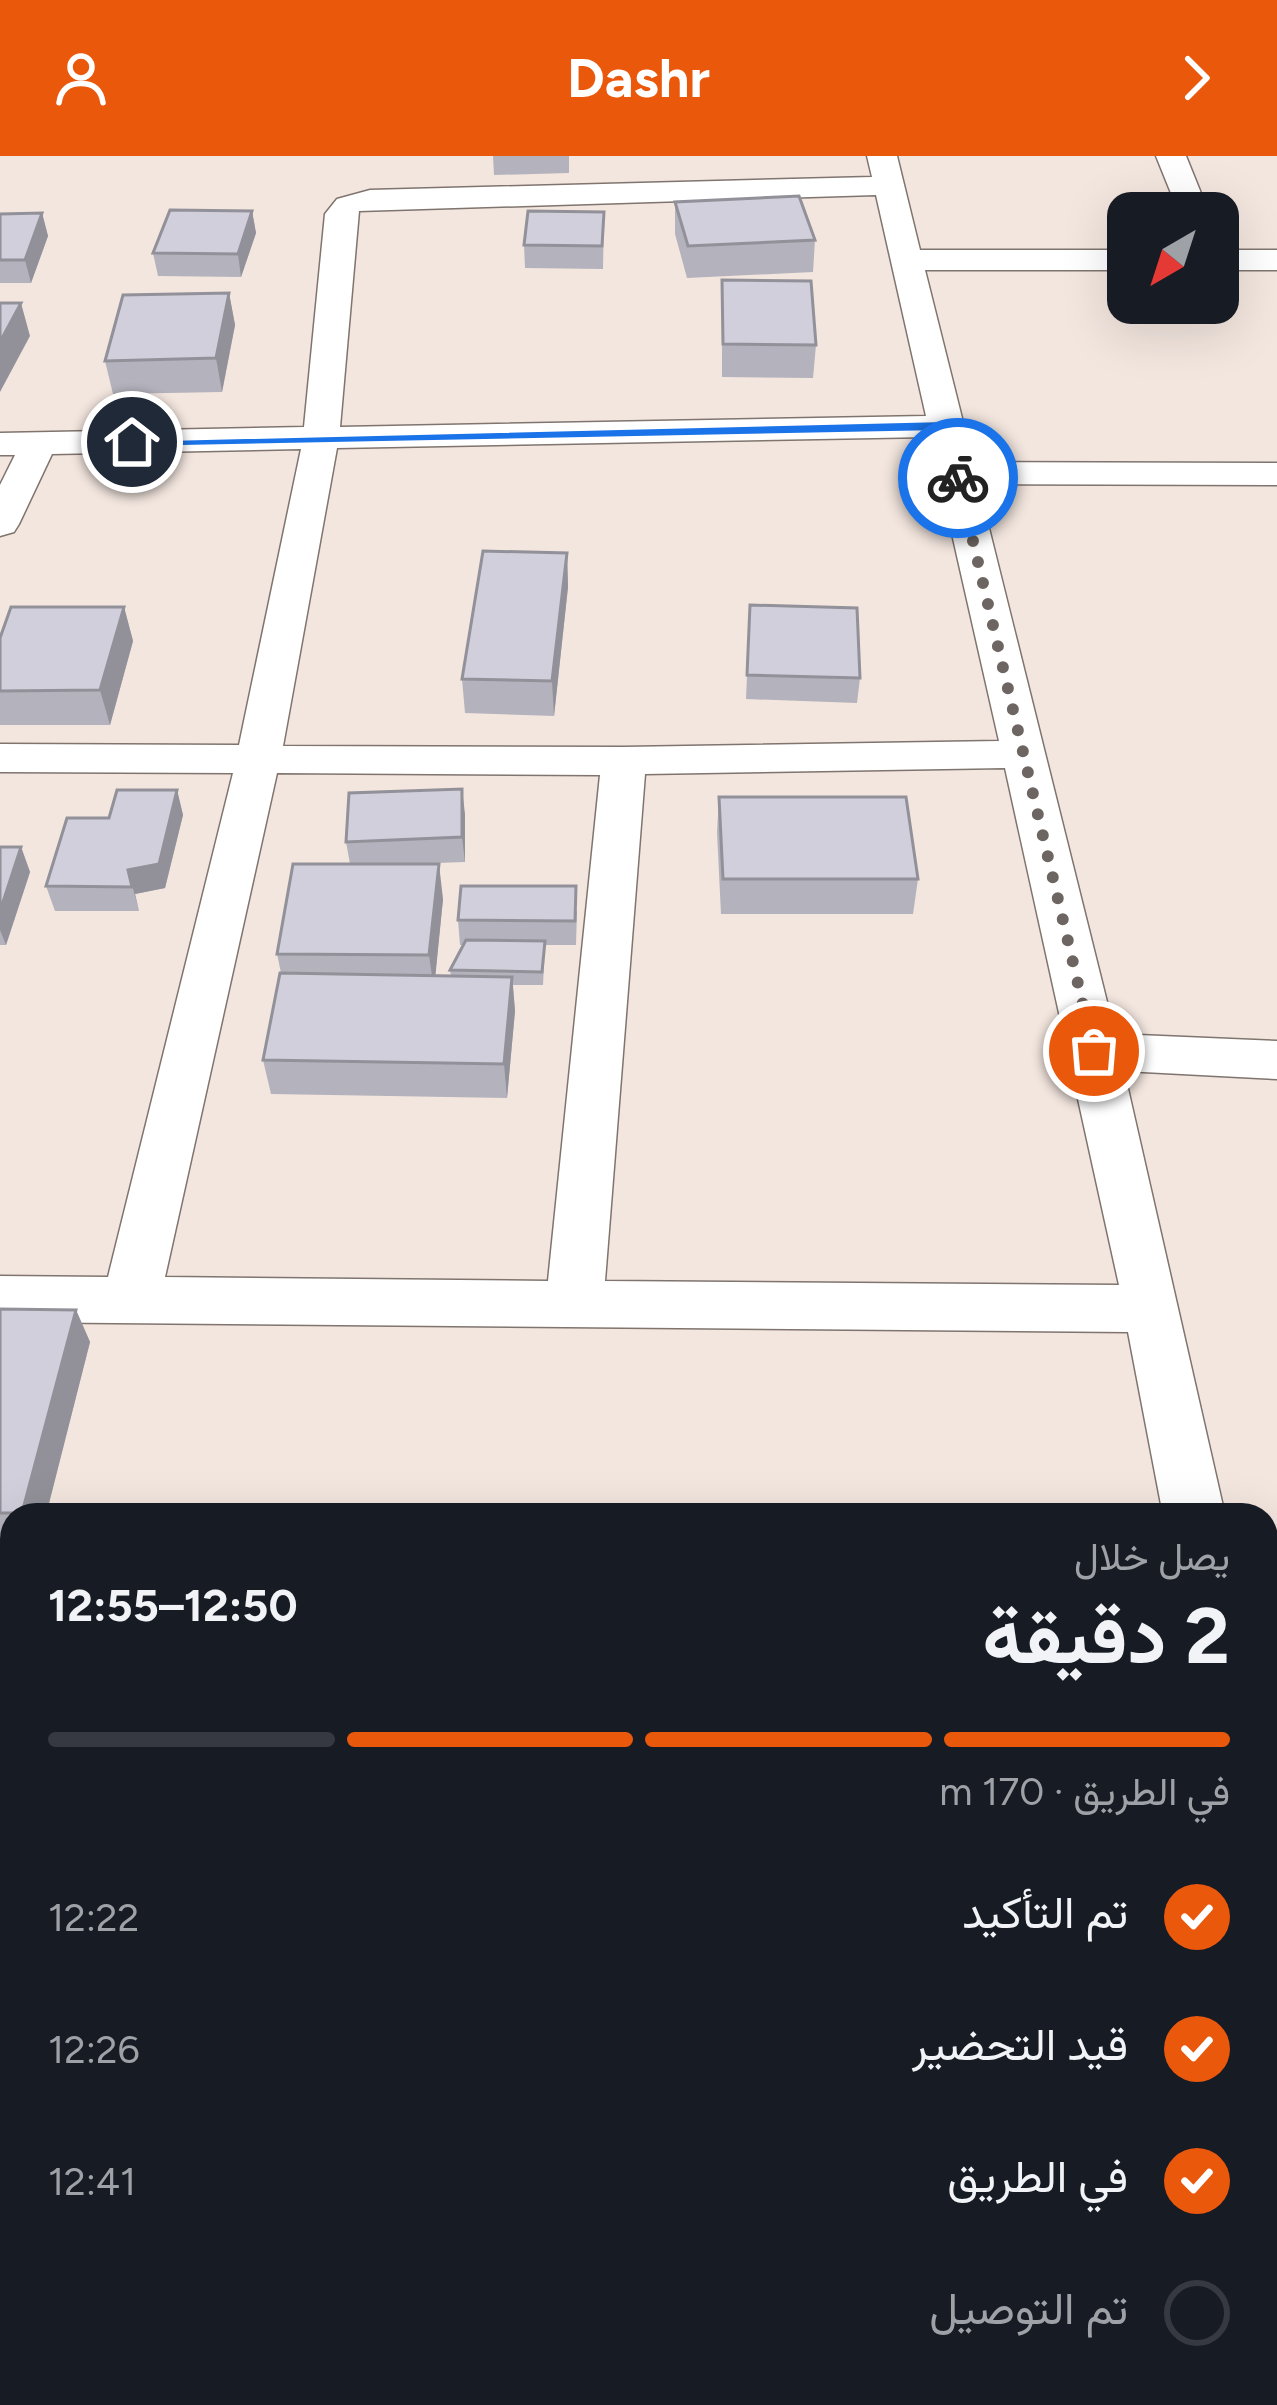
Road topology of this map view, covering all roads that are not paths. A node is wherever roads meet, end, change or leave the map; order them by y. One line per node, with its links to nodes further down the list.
1 (1171, 156): 4 (street)
2 (886, 171): 3 (street); 5 (street)
3 (605, 175): 10 (street)
4 (1186, 192)
5 (908, 260): 6 (street); 9 (street)
6 (1107, 260)
7 (1239, 264): 8 (street)
8 (1273, 270)
9 (946, 426): 10 (street); 12 (street)
10 (321, 438): 11 (street); 17 (street)
11 (19, 444): 14 (street)
12 (957, 473): 13 (street); 15 (street)
13 (1277, 474)
14 (0, 524)
15 (1026, 754): 18 (street); 19 (street)
16 (0, 758): 17 (street)
17 (258, 759): 18 (street); 22 (street)
18 (624, 761): 23 (street)
19 (1094, 1051): 20 (street); 24 (street)
20 (1277, 1060)
21 (0, 1299): 22 (street)
22 (131, 1300): 23 (street)
23 (574, 1304): 24 (street)
24 (1154, 1309): 25 (street)
25 (1192, 1503)

